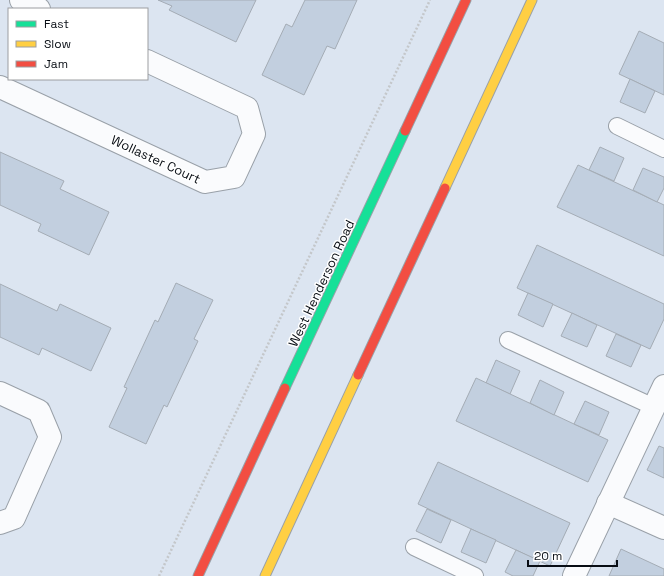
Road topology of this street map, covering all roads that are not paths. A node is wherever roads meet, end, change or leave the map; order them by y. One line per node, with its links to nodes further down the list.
1 (21, 0): 4 (street)
2 (466, 0): 17 (main road, West Henderson Road)
3 (532, 0): 18 (main road)
4 (38, 8)
5 (148, 60): 6 (street, Wollaster Court)
6 (0, 86)
7 (617, 126): 8 (lane)
8 (664, 149)
9 (508, 340): 12 (lane)
10 (664, 386): 12 (street)
11 (0, 392): 14 (street)
12 (654, 407): 13 (street)
13 (608, 503): 15 (street); 20 (street)
14 (0, 523)
15 (664, 528)
16 (414, 547): 19 (lane)
17 (198, 576)
18 (265, 576)
19 (475, 576)
20 (574, 576)

